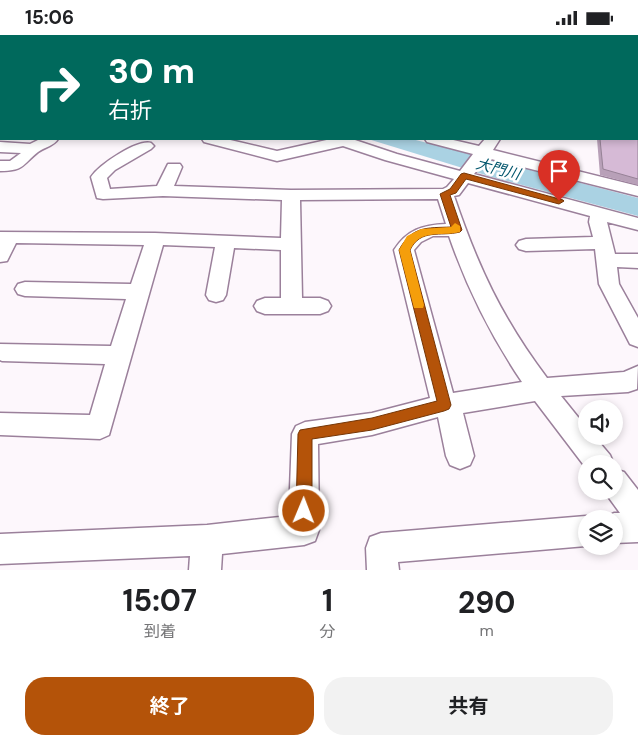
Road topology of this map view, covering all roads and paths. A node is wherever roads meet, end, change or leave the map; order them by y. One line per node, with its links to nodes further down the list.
1 (49, 140): 8 (street)
2 (213, 140): 3 (street)
3 (341, 140): 11 (street)
4 (439, 140): 7 (street)
5 (146, 146): 12 (street)
6 (0, 147): 8 (street)
7 (486, 147): 11 (street); 13 (street)
8 (33, 149): 9 (street)
9 (0, 166)
10 (174, 167): 12 (street)
11 (465, 175): 14 (street); 16 (street)
12 (163, 191): 15 (street)
13 (638, 191)
14 (445, 194): 15 (street); 18 (street)
15 (291, 195): 22 (street)
16 (599, 213): 17 (street); 24 (street)
17 (638, 224)
18 (457, 230): 37 (street); 38 (street)
19 (5, 237): 20 (street); 25 (street)
20 (155, 239): 21 (street); 28 (street)
21 (225, 242): 22 (street); 29 (street)
22 (290, 244): 31 (street)
23 (526, 245): 24 (street)
24 (604, 252): 26 (street); 33 (street)
25 (0, 256)
26 (638, 261)
27 (25, 289): 28 (street)
28 (139, 292): 35 (street)
29 (216, 295)
30 (265, 306): 31 (street)
31 (292, 306): 32 (street)
32 (320, 306)
33 (638, 338)
34 (2, 351): 35 (street)
35 (119, 355): 39 (street)
36 (636, 381): 37 (street)
37 (541, 389): 38 (street); 40 (street)
38 (446, 405): 41 (street); 47 (street)
39 (0, 424)
40 (593, 455)
41 (460, 456)
42 (623, 494): 43 (street)
43 (638, 513)
44 (638, 527): 45 (street)
45 (623, 528)
46 (578, 532): 50 (street)
47 (207, 540): 48 (street); 49 (street)
48 (0, 549)
49 (205, 570)
50 (384, 570)

